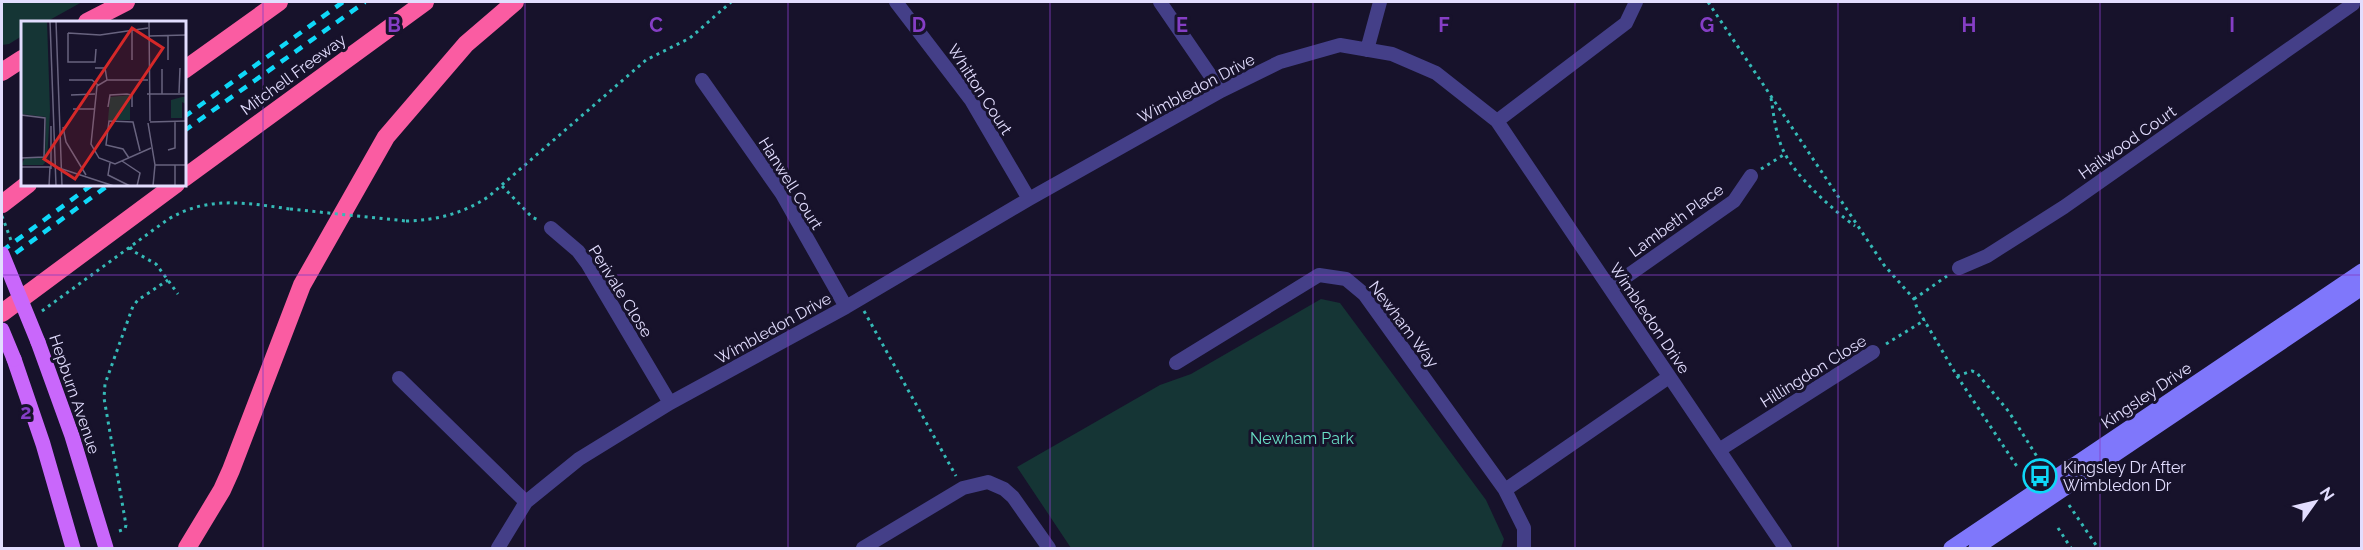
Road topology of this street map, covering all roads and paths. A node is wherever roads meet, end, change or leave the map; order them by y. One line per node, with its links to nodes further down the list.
1 (126, 2): 12 (highway)
2 (279, 2): 17 (highway)
3 (425, 2): 25 (highway, Mitchell Freeway)
4 (515, 2): 62 (highway)
5 (731, 2): 28 (path)
6 (896, 2): 29 (street, Whitton Court)
7 (1160, 2): 20 (street)
8 (1380, 2): 13 (street)
9 (1636, 2): 22 (street)
10 (1708, 2): 21 (path)
11 (2355, 6): 35 (street, Hailwood Court)
12 (89, 21)
13 (1367, 50): 20 (street, Wimbledon Drive); 22 (street, Wimbledon Drive)
14 (21, 54): 16 (highway)
15 (21, 60): 18 (highway)
16 (2, 62)
17 (186, 69)
18 (2, 72)
19 (702, 80): 42 (street, Hanwell Court)
20 (1221, 91): 29 (street, Wimbledon Drive)
21 (1770, 97): 23 (path); 32 (path)
22 (1497, 121): 38 (street, Wimbledon Drive)
23 (1785, 154): 24 (path); 32 (path)
24 (1751, 176): 38 (street, Lambeth Place)
25 (186, 177)
26 (25, 186): 30 (highway)
27 (173, 186): 43 (highway)
28 (502, 186): 31 (path); 33 (path, bridge)
29 (1029, 199): 42 (street, Wimbledon Drive)
30 (2, 204)
31 (551, 228): 52 (street, Perivale Close)
32 (1859, 228): 41 (path)
33 (130, 246): 37 (path); 44 (path)
34 (2, 254): 64 (main road, Hepburn Avenue, bridge)
35 (1959, 268): 41 (path)
36 (2361, 271): 72 (main road, Kingsley Drive)
37 (168, 280): 40 (path); 61 (path)
38 (1610, 288): 50 (street, Wimbledon Drive)
39 (2361, 288): 73 (main road, Kingsley Drive)
40 (178, 294)
41 (1914, 299): 45 (path)
42 (852, 303): 52 (street, Wimbledon Drive); 56 (path)
43 (2, 313)
44 (38, 314)
45 (1925, 320): 47 (path, Hillingdon Close); 49 (path)
46 (2, 330): 63 (main road, bridge)
47 (1873, 352): 53 (street, Hillingdon Close)
48 (1176, 363): 57 (street, Newham Way)
49 (1957, 376): 54 (path); 55 (path)
50 (1669, 377): 53 (street, Wimbledon Drive); 57 (street)
51 (399, 378): 59 (street)
52 (670, 403): 59 (street, Wimbledon Drive)
53 (1719, 450): 71 (street, Wimbledon Drive)
54 (2041, 463)
55 (2018, 468)
56 (963, 488): 68 (street); 69 (street)
57 (1505, 490): 70 (street, Newham Way)
58 (2065, 499): 75 (path)
59 (526, 502): 67 (street, Wimbledon Drive)
60 (2058, 528): 74 (path)
61 (119, 531)
62 (198, 531): 65 (highway); 66 (highway)
63 (73, 549)
64 (106, 549)
65 (178, 549)
66 (187, 549)
67 (498, 549)
68 (863, 549)
69 (1049, 549)
70 (1524, 549)
71 (1785, 549)
72 (1951, 549)
73 (1976, 549)
74 (2072, 549)
75 (2098, 549)

